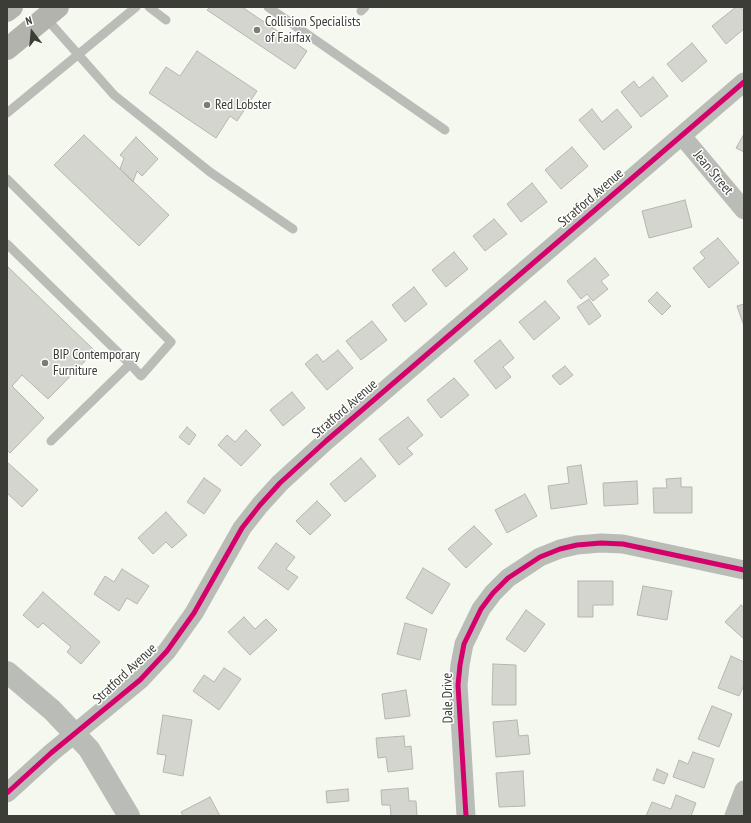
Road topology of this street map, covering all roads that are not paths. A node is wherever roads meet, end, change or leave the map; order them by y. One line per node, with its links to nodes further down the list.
1 (12, 7): 5 (main road)
2 (136, 7): 9 (lane)
3 (149, 7): 7 (lane)
4 (268, 7): 12 (lane)
5 (7, 11)
6 (51, 12): 8 (main road); 9 (lane)
7 (166, 20)
8 (7, 49)
9 (77, 54): 11 (lane); 16 (lane)
10 (744, 82): 13 (street, Stratford Avenue)
11 (7, 113)
12 (445, 130)
13 (682, 136): 15 (street, Jean Street); 22 (street, Stratford Avenue)
14 (7, 179): 18 (lane)
15 (744, 210)
16 (293, 228)
17 (7, 244): 18 (lane)
18 (130, 364): 19 (lane)
19 (50, 441)
20 (744, 570): 26 (street, Dale Drive)
21 (7, 672): 22 (street)
22 (76, 734): 24 (street, Stratford Avenue); 25 (street)
23 (744, 790): 27 (street)
24 (7, 793)
25 (129, 816)
26 (466, 816)
27 (734, 816)

